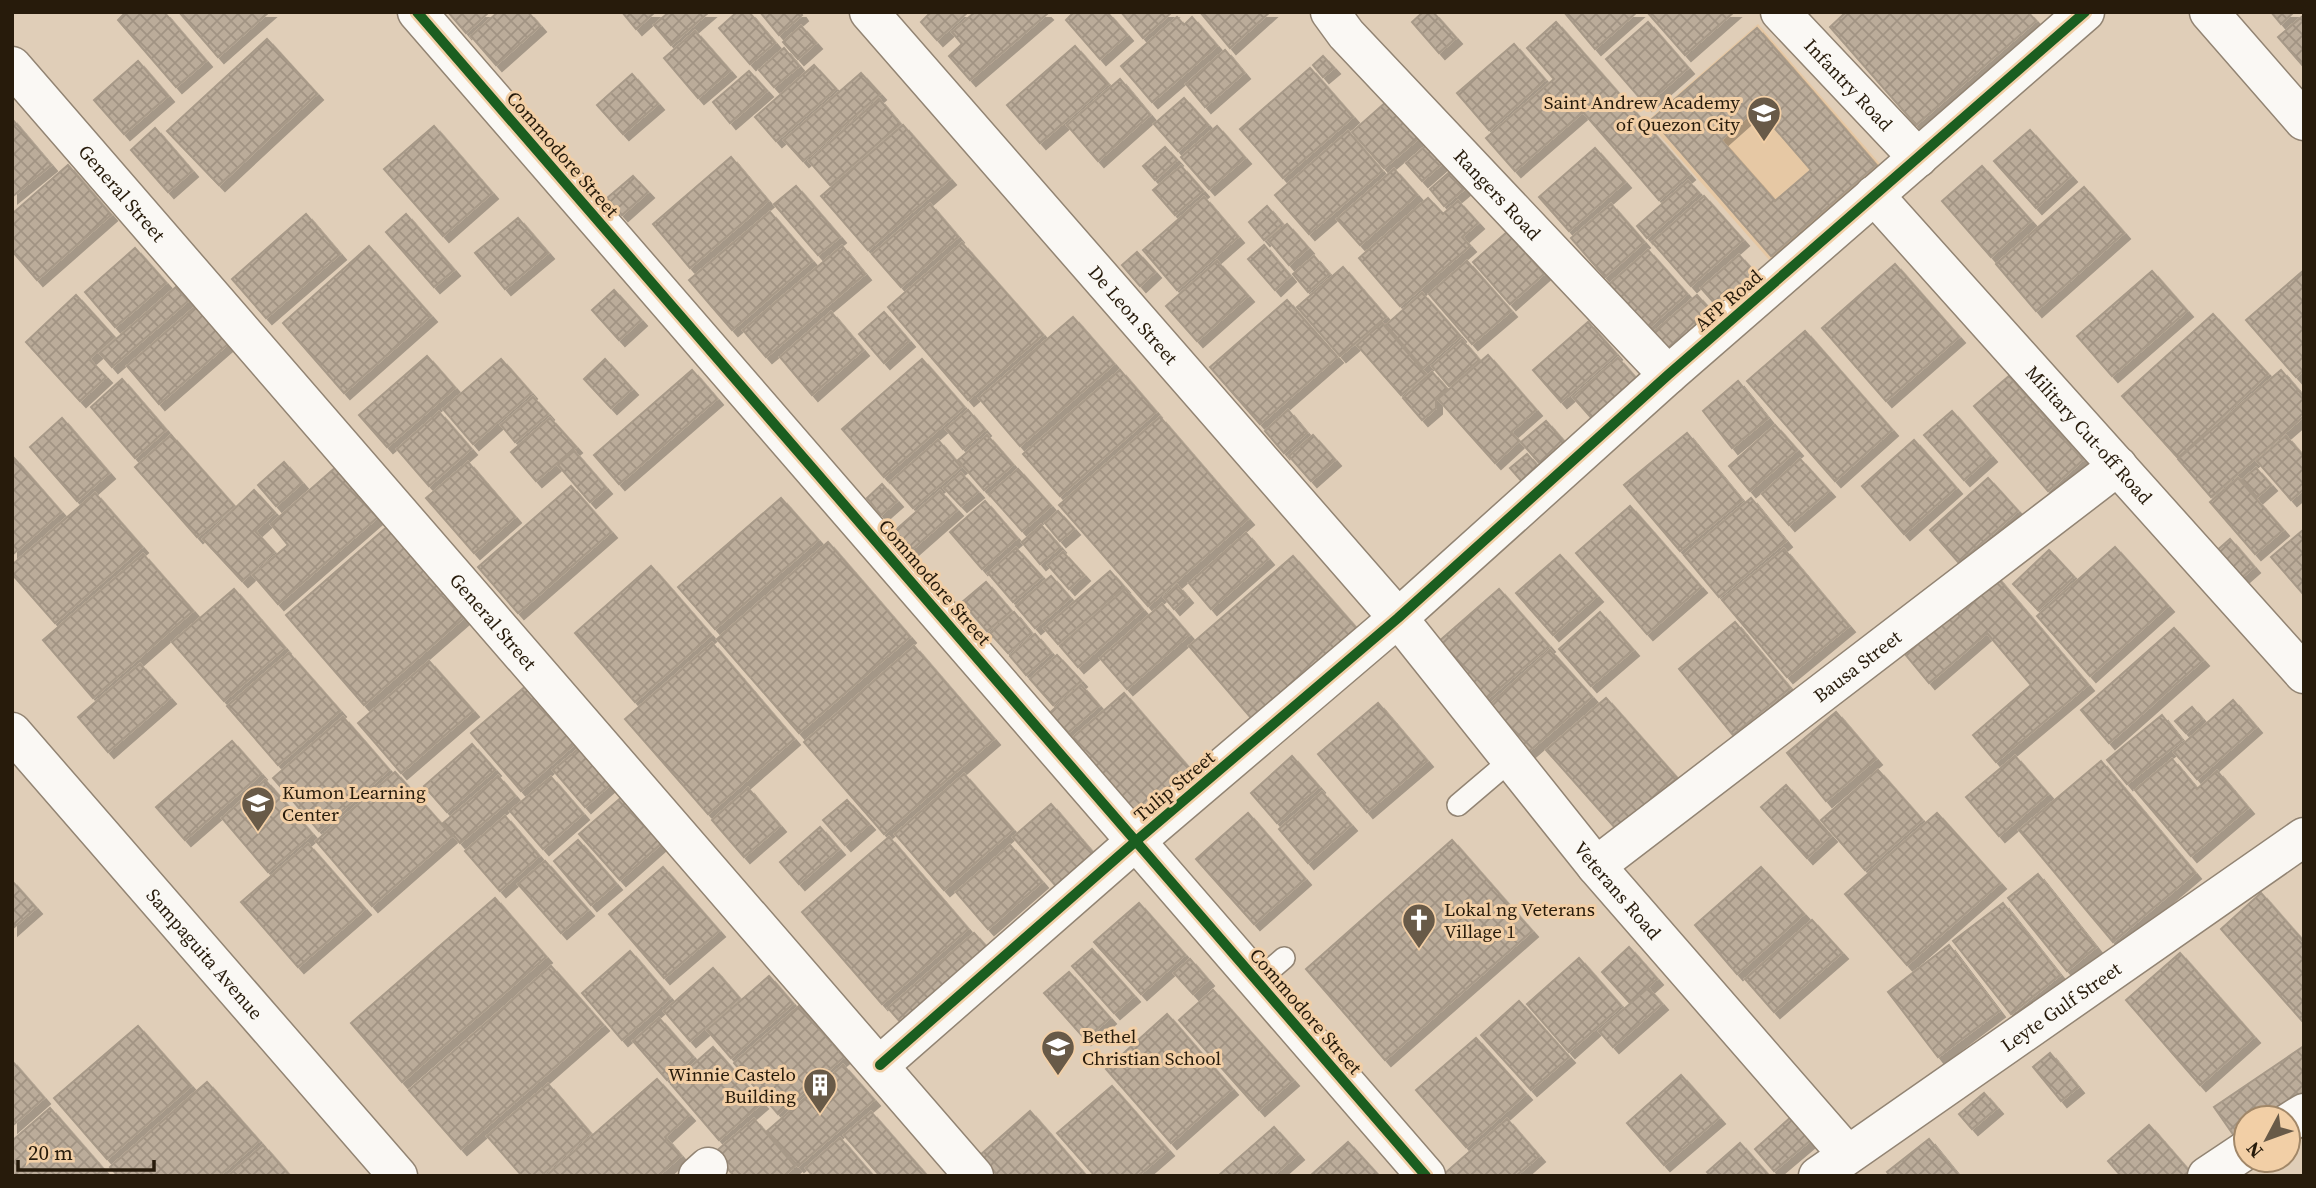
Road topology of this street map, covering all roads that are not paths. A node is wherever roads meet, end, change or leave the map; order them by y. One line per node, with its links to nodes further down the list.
1 (417, 12): 19 (street, Commodore Street)
2 (869, 12): 13 (street, De Leon Street)
3 (1330, 12): 11 (street, Rangers Road)
4 (1780, 12): 9 (street, Infantry Road)
5 (2085, 12): 9 (street, AFP Road)
6 (2209, 12): 8 (street)
7 (12, 66): 21 (street, General Street)
8 (2304, 121)
9 (1918, 158): 10 (street, AFP Road)
10 (1874, 195): 11 (street, AFP Road); 12 (street, Military Cut-off Road)
11 (1668, 375): 13 (street, AFP Road)
12 (2118, 466): 14 (street, Military Cut-off Road); 20 (street, Bausa Street)
13 (1398, 618): 16 (street, Veterans Road); 19 (street, Tulip Street)
14 (2304, 674)
15 (12, 732): 24 (street, Sampaguita Avenue)
16 (1512, 759): 17 (lane); 20 (street, Veterans Road)
17 (1458, 805)
18 (2304, 837): 23 (street, Leyte Gulf Street)
19 (1136, 841): 21 (street, Tulip Street); 26 (street, Commodore Street)
20 (1596, 866): 23 (street, Veterans Road)
21 (880, 1065): 25 (street, General Street)
22 (2232, 1159): 27 (street)
23 (1833, 1165)
24 (398, 1176)
25 (974, 1176)
26 (1426, 1176)
27 (2207, 1176)

